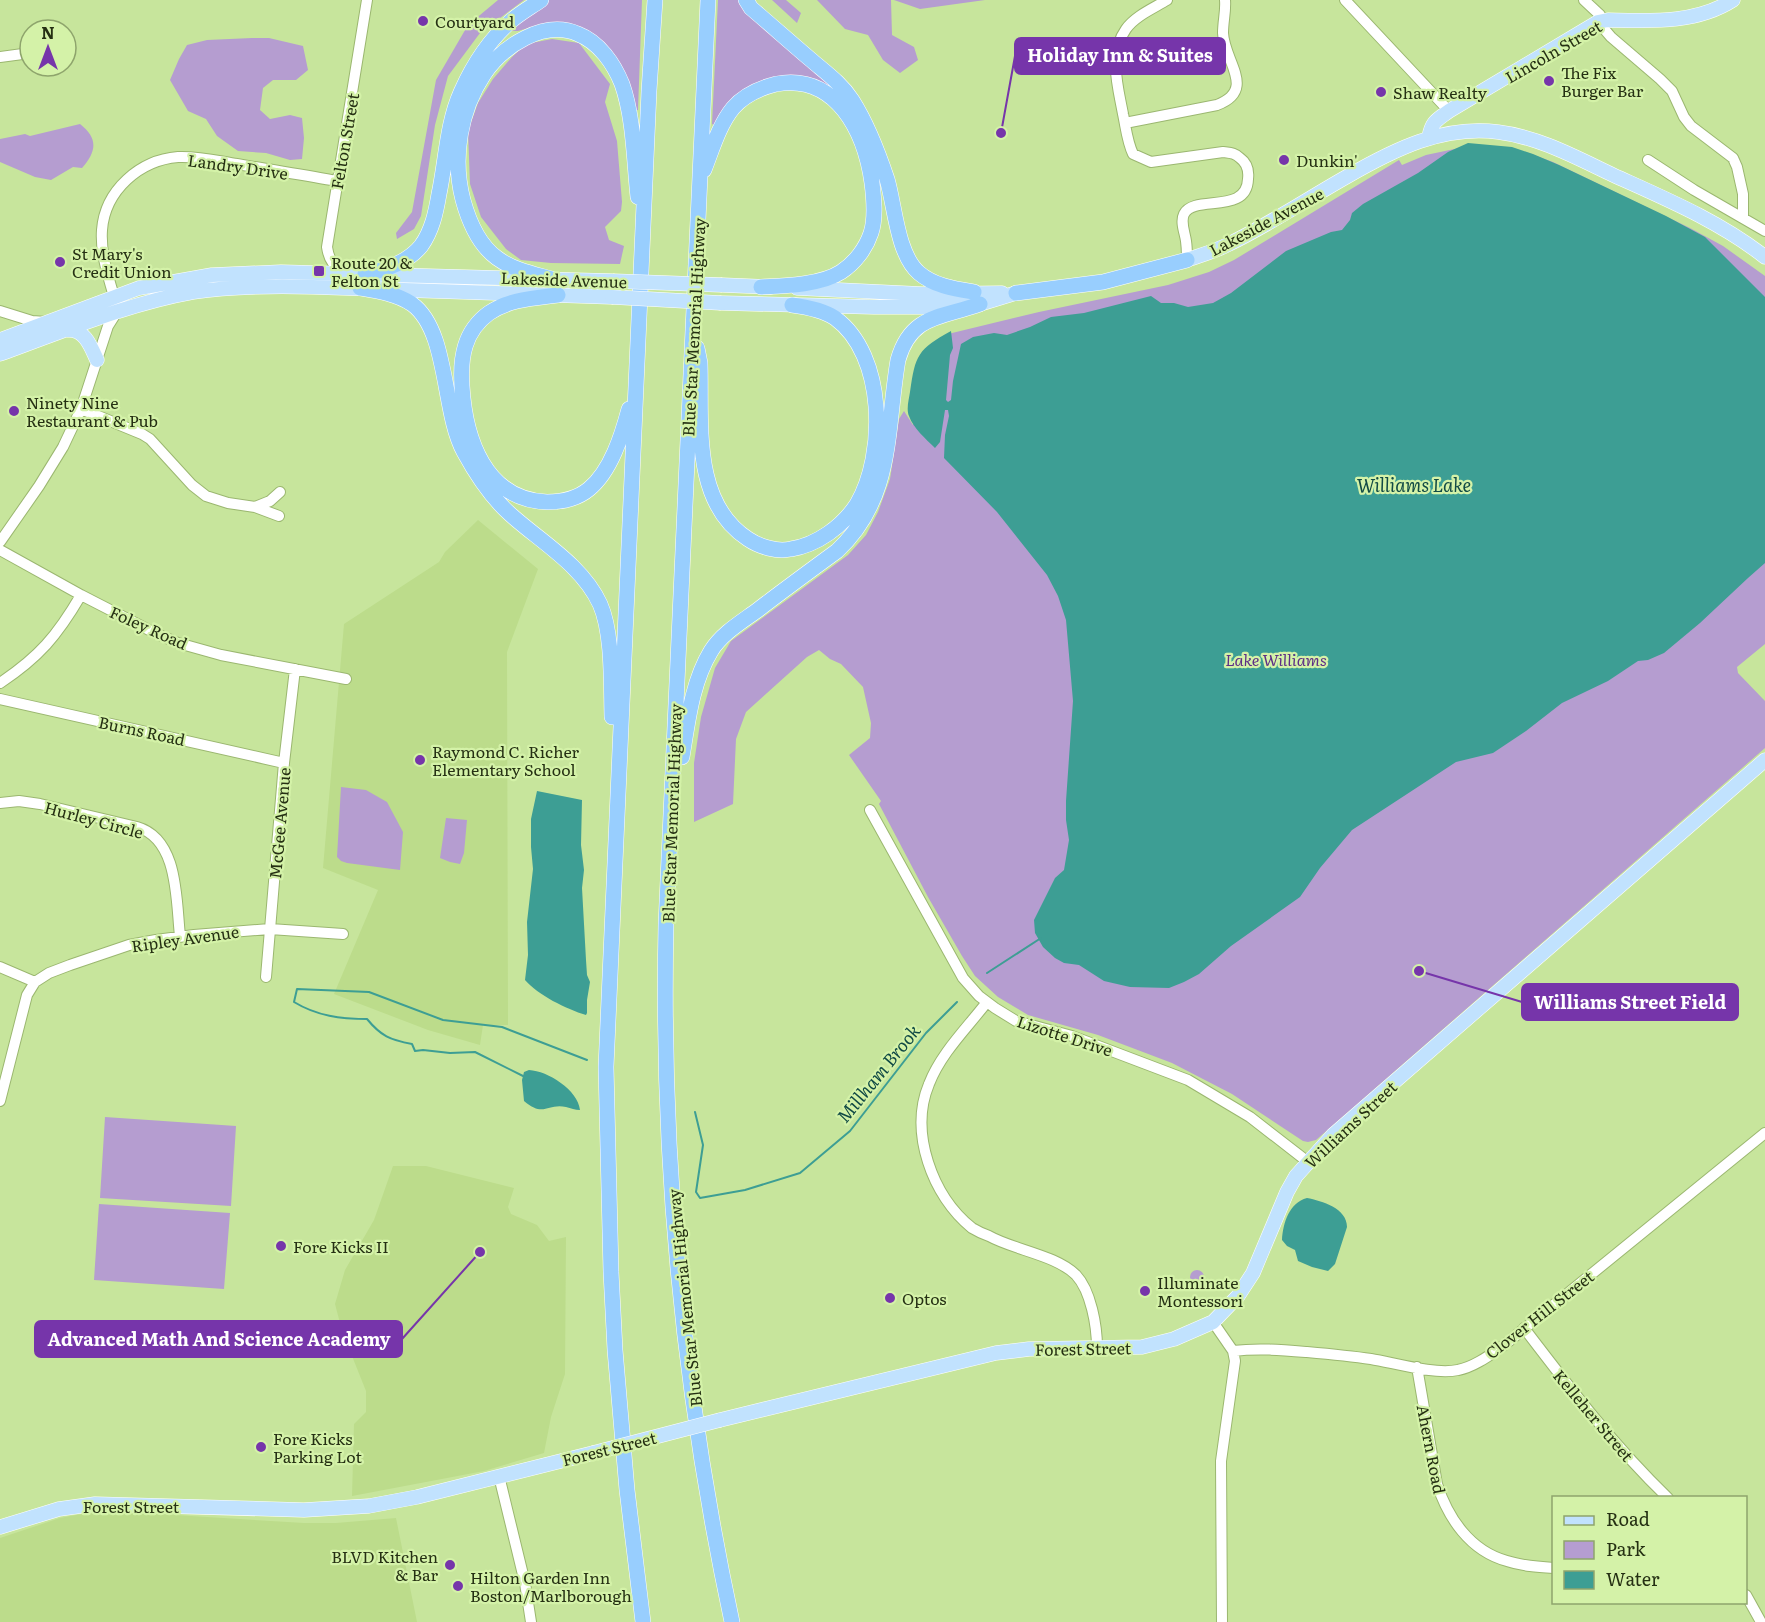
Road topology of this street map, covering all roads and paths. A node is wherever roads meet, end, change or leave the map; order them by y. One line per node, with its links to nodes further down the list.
1 (367, 0): 19 (street, Felton Street)
2 (541, 0): 27 (highway)
3 (655, 0): 24 (highway)
4 (708, 0): 18 (highway, Blue Star Memorial Highway)
5 (746, 0): 31 (highway)
6 (1167, 0): 15 (street)
7 (1225, 0): 15 (street)
8 (1346, 0): 14 (street)
9 (1584, 0): 11 (street)
10 (1733, 0): 11 (main road, Lincoln Street)
11 (1603, 21): 14 (main road, Lincoln Street); 20 (street)
12 (18, 55): 13 (street)
13 (0, 57)
14 (1449, 111): 16 (main road, Lincoln Street)
15 (1125, 123): 23 (street)
16 (1429, 137): 22 (main road, Lakeside Avenue); 23 (main road, Lakeside Avenue)
17 (1648, 160): 20 (street)
18 (700, 178): 28 (highway); 36 (highway, Blue Star Memorial Highway)
19 (337, 181): 25 (street, Felton Street); 32 (street, Landry Drive)
20 (1743, 218): 21 (street)
21 (1765, 231)
22 (1765, 257)
23 (1187, 260): 29 (highway, Lakeside Avenue)
24 (642, 264): 26 (highway); 41 (highway)
25 (346, 274): 27 (main road, Lakeside Avenue); 32 (main road, Lakeside Avenue)
26 (552, 279): 27 (main road, Lakeside Avenue); 28 (main road, Lakeside Avenue, bridge)
27 (363, 281): 30 (main road, Lakeside Avenue); 32 (main road, Lakeside Avenue); 58 (highway)
28 (761, 286): 31 (main road, Lakeside Avenue)
29 (1016, 293): 31 (main road, Lakeside Avenue)
30 (558, 295): 33 (main road, Lakeside Avenue, bridge); 41 (highway)
31 (977, 298): 33 (main road, Lakeside Avenue); 57 (highway)
32 (116, 304): 35 (main road); 37 (main road); 40 (street)
33 (792, 305): 36 (highway)
34 (0, 310): 35 (street)
35 (50, 323): 38 (main road)
36 (692, 327): 57 (highway, Blue Star Memorial Highway)
37 (68, 330): 39 (main road); 40 (main road)
38 (0, 340)
39 (0, 354)
40 (97, 360): 42 (street)
41 (638, 368): 58 (highway)
42 (81, 409): 44 (street); 46 (street)
43 (280, 492): 44 (street)
44 (255, 507): 45 (street)
45 (279, 516)
46 (0, 543)
47 (0, 550): 48 (street, Foley Road)
48 (81, 595): 49 (street, Foley Road); 51 (street)
49 (295, 669): 50 (street, Foley Road); 54 (street, McGee Avenue)
50 (346, 679)
51 (0, 683)
52 (0, 699): 54 (street, Burns Road)
53 (1765, 760): 68 (main road, Williams Street)
54 (284, 763): 59 (street, McGee Avenue)
55 (0, 803): 61 (street, Hurley Circle)
56 (870, 810): 65 (street, Lizotte Drive)
57 (671, 819): 81 (highway, Blue Star Memorial Highway)
58 (614, 868): 80 (highway)
59 (270, 928): 60 (street, Ripley Avenue); 61 (street, Ripley Avenue); 63 (street, McGee Avenue)
60 (343, 934)
61 (180, 936): 64 (street, Ripley Avenue)
62 (0, 967): 64 (street)
63 (266, 977)
64 (35, 982): 66 (street)
65 (987, 1002): 68 (street, Lizotte Drive); 71 (street)
66 (1, 1096)
67 (1765, 1132): 70 (street, Clover Hill Street)
68 (1308, 1162): 69 (main road, Williams Street)
69 (1213, 1322): 71 (main road, Forest Street); 72 (street)
70 (1524, 1328): 73 (street, Clover Hill Street); 75 (street, Kelleher Street)
71 (1097, 1348): 74 (main road, Forest Street, bridge)
72 (1233, 1351): 73 (street, Clover Hill Street); 82 (street)
73 (1417, 1367): 77 (street, Ahern Road)
74 (498, 1476): 76 (main road, Forest Street); 79 (street)
75 (1667, 1496)
76 (0, 1527)
77 (1552, 1568)
78 (1747, 1597): 83 (street)
79 (531, 1622)
80 (643, 1622)
81 (732, 1622)
82 (1222, 1622)
83 (1761, 1622)

